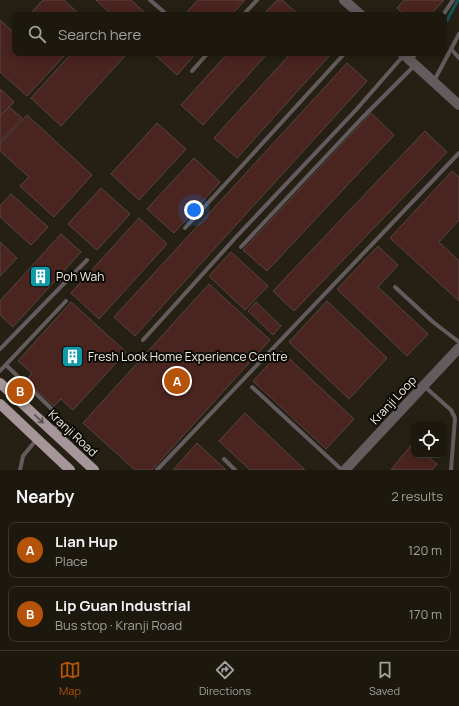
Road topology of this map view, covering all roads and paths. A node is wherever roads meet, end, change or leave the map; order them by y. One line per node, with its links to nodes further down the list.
1 (150, 0): 5 (lane)
2 (257, 0): 6 (lane)
3 (344, 0): 7 (street)
4 (453, 0): 8 (lane)
5 (164, 12)
6 (246, 12)
7 (358, 12)
8 (444, 12)
9 (459, 34): 10 (lane)
10 (451, 49): 14 (lane); 16 (lane)
11 (205, 56): 15 (lane)
12 (343, 56): 19 (lane)
13 (410, 57): 16 (street); 20 (lane); 24 (lane)
14 (459, 58)
15 (192, 71)
16 (434, 81): 17 (street)
17 (459, 105)
18 (459, 153): 40 (lane)
19 (185, 228)
20 (241, 247)
21 (87, 260): 27 (lane)
22 (396, 287): 25 (lane)
23 (66, 301): 28 (lane)
24 (143, 340)
25 (459, 342)
26 (459, 348): 31 (street, Kranji Loop)
27 (0, 349)
28 (6, 365): 29 (lane); 34 (lane)
29 (0, 371)
30 (0, 383): 34 (main road, Kranji Road, one-way to 34)
31 (424, 386): 42 (street, Kranji Loop); 43 (lane)
32 (252, 388): 42 (lane)
33 (0, 404): 35 (main road)
34 (52, 432): 39 (main road, Kranji Road)
35 (37, 439): 37 (lane); 38 (main road)
36 (224, 459): 41 (lane)
37 (20, 470)
38 (70, 470)
39 (94, 470)
40 (157, 470)
41 (235, 470)
42 (344, 470)
43 (451, 470)

